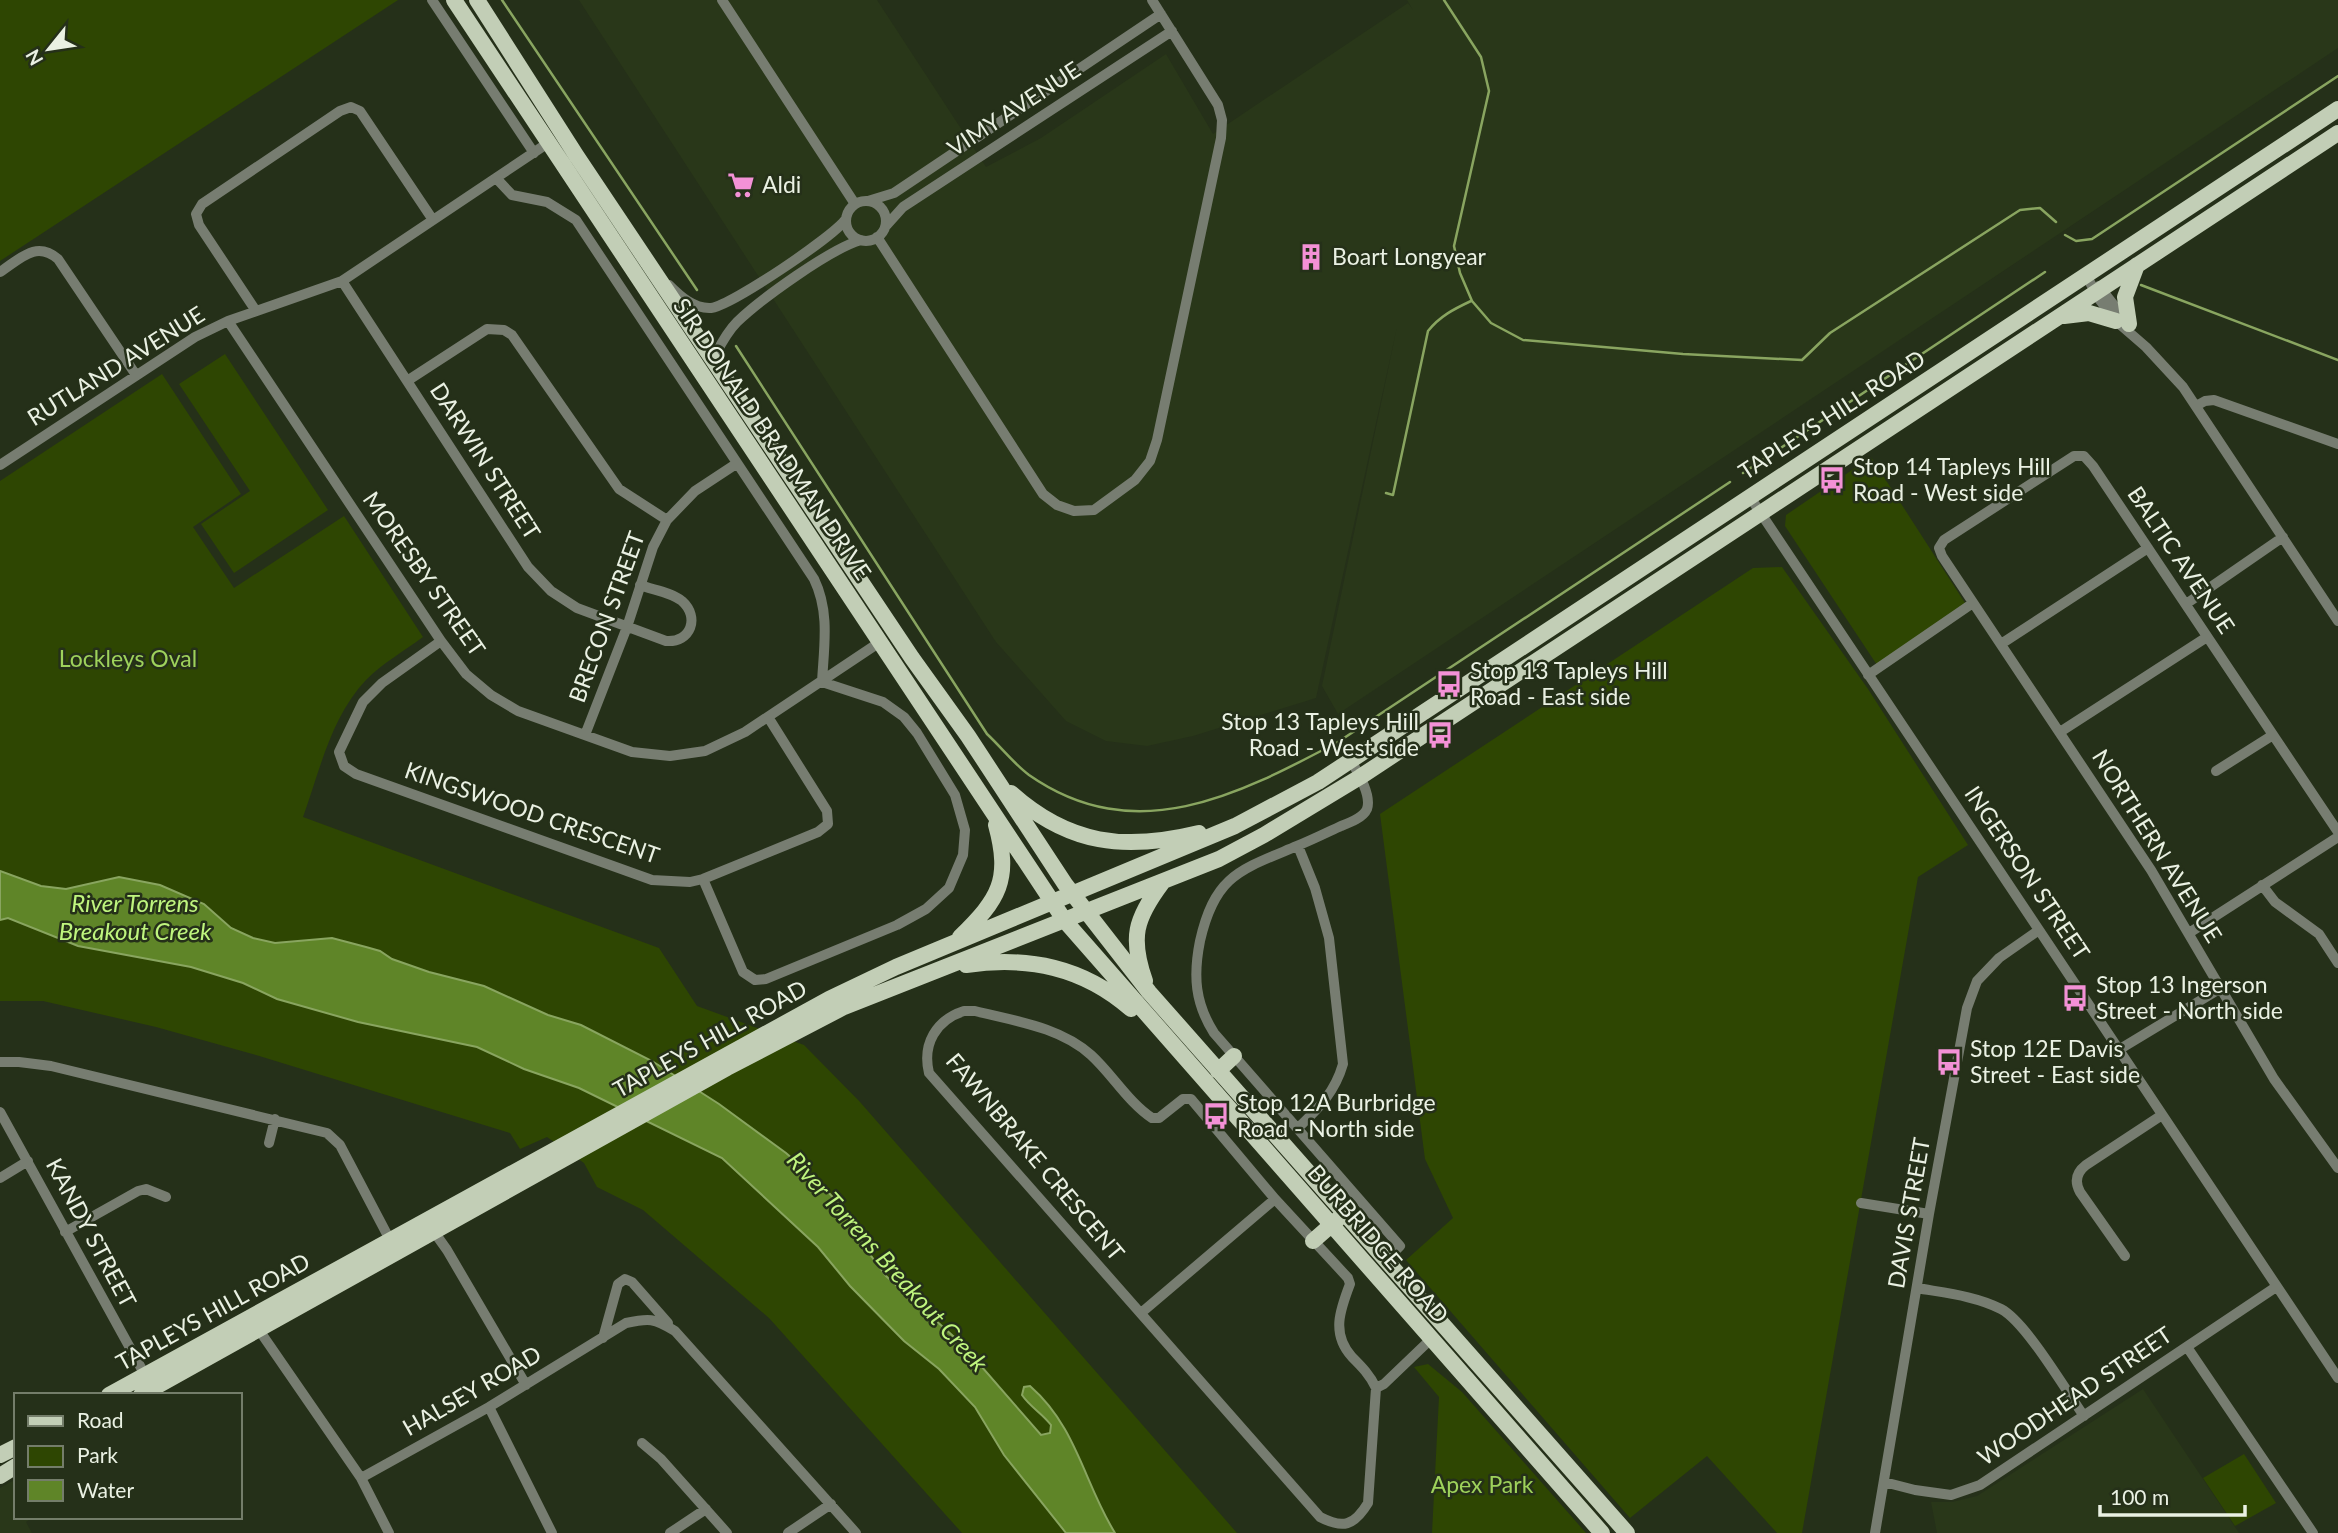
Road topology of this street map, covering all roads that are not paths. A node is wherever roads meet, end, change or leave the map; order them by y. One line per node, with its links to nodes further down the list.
1 (432, 0): 12 (street)
2 (454, 0): 11 (main road, SIR DONALD BRADMAN DRIVE)
3 (477, 0): 9 (main road, SIR DONALD BRADMAN DRIVE)
4 (722, 0): 16 (street)
5 (1152, 0): 6 (street)
6 (1161, 14): 7 (street); 15 (street, VIMY AVENUE)
7 (1172, 31): 19 (street, VIMY AVENUE); 20 (street)
8 (2338, 109): 25 (main road, TAPLEYS HILL ROAD)
9 (555, 120): 11 (main road); 13 (main road, SIR DONALD BRADMAN DRIVE)
10 (2338, 133): 22 (main road, TAPLEYS HILL ROAD)
11 (548, 143): 12 (street, RUTLAND AVENUE); 13 (main road); 53 (main road, SIR DONALD BRADMAN DRIVE)
12 (534, 153): 14 (street, RUTLAND AVENUE)
13 (576, 155): 23 (main road, SIR DONALD BRADMAN DRIVE)
14 (496, 178): 18 (street, RUTLAND AVENUE); 37 (street, SIR DONALD BRADMAN DRIVE)
15 (868, 201): 16 (street); 19 (street)
16 (855, 205): 17 (street)
17 (846, 219): 21 (street); 23 (street)
18 (433, 220): 26 (street, RUTLAND AVENUE); 28 (street)
19 (885, 227): 20 (street)
20 (877, 237): 21 (street)
21 (861, 240): 32 (street)
22 (2138, 263): 27 (main road, TAPLEYS HILL ROAD); 31 (main road)
23 (654, 271): 32 (main road, SIR DONALD BRADMAN DRIVE)
24 (0, 272): 33 (street)
25 (2085, 275): 27 (street); 39 (main road, TAPLEYS HILL ROAD)
26 (342, 281): 28 (street, RUTLAND AVENUE); 34 (street, DARWIN STREET)
27 (2098, 291): 29 (main road, TAPLEYS HILL ROAD); 31 (street)
28 (256, 311): 30 (street, RUTLAND AVENUE)
29 (2057, 317): 31 (main road); 40 (main road, TAPLEYS HILL ROAD)
30 (228, 321): 33 (street, RUTLAND AVENUE); 52 (street, MORESBY STREET)
31 (2122, 322): 35 (street)
32 (713, 359): 48 (main road, SIR DONALD BRADMAN DRIVE)
33 (136, 375): 38 (street, RUTLAND AVENUE)
34 (407, 381): 41 (street); 50 (street, DARWIN STREET)
35 (2196, 406): 36 (street); 42 (street)
36 (2338, 444)
37 (737, 464): 41 (street, BRECON STREET); 57 (street, SIR DONALD BRADMAN DRIVE)
38 (0, 466)
39 (1750, 497): 40 (street, INGERSON STREET); 62 (main road, TAPLEYS HILL ROAD)
40 (1762, 514): 56 (street, INGERSON STREET); 65 (main road, TAPLEYS HILL ROAD)
41 (667, 520): 45 (street, BRECON STREET)
42 (2283, 537): 47 (street); 49 (street)
43 (1939, 548): 44 (street, BALTIC AVENUE); 46 (street, NORTHERN AVENUE)
44 (2148, 548): 47 (street, BALTIC AVENUE); 54 (street)
45 (640, 585): 50 (street, BRECON STREET); 50 (street, DARWIN STREET)
46 (1973, 603): 54 (street, NORTHERN AVENUE); 56 (street)
47 (2186, 604): 51 (street, BALTIC AVENUE)
48 (886, 617): 53 (main road); 55 (main road, SIR DONALD BRADMAN DRIVE)
49 (2338, 621)
50 (626, 627): 60 (street, BRECON STREET)
51 (2207, 637): 59 (street); 61 (street, BALTIC AVENUE)
52 (441, 642): 60 (street, MORESBY STREET); 70 (street, KINGSWOOD CRESCENT)
53 (880, 642): 55 (main road); 57 (street, MORESBY STREET); 66 (main road, SIR DONALD BRADMAN DRIVE)
54 (2001, 644): 59 (street, NORTHERN AVENUE)
55 (912, 658): 64 (main road, SIR DONALD BRADMAN DRIVE)
56 (1868, 675): 77 (street, INGERSON STREET)
57 (822, 682): 58 (street, MORESBY STREET); 70 (street)
58 (768, 717): 60 (street, MORESBY STREET); 70 (street, KINGSWOOD CRESCENT)
59 (2060, 732): 78 (street, NORTHERN AVENUE)
60 (585, 735)
61 (2273, 735): 63 (street); 68 (street, BALTIC AVENUE)
62 (1350, 759): 65 (street); 67 (main road, TAPLEYS HILL ROAD)
63 (2216, 771)
64 (994, 777): 67 (main road); 73 (main road, SIR DONALD BRADMAN DRIVE)
65 (1360, 777): 69 (street); 71 (main road, TAPLEYS HILL ROAD)
66 (992, 812): 74 (main road, SIR DONALD BRADMAN DRIVE); 79 (main road)
67 (1235, 826): 73 (main road, TAPLEYS HILL ROAD)
68 (2338, 834): 72 (street)
69 (1298, 846): 86 (street, BURBRIDGE ROAD); 93 (street)
70 (703, 879)
71 (1164, 881): 75 (main road, TAPLEYS HILL ROAD); 83 (main road)
72 (2262, 884): 78 (street); 80 (street)
73 (1072, 895): 74 (main road, TAPLEYS HILL ROAD); 75 (main road, SIR DONALD BRADMAN DRIVE)
74 (1053, 903): 76 (main road, SIR DONALD BRADMAN DRIVE); 79 (main road, TAPLEYS HILL ROAD)
75 (1086, 913): 76 (main road, TAPLEYS HILL ROAD); 83 (main road, BURBRIDGE ROAD)
76 (1065, 921): 81 (main road, TAPLEYS HILL ROAD); 84 (main road, BURBRIDGE ROAD)
77 (2039, 930): 85 (street, INGERSON STREET); 103 (street, DAVIS STREET)
78 (2189, 933): 82 (street, NORTHERN AVENUE)
79 (953, 944): 88 (main road, TAPLEYS HILL ROAD)
80 (2338, 963)
81 (939, 969): 84 (main road); 88 (main road, TAPLEYS HILL ROAD)
82 (2221, 988): 85 (street); 96 (street, NORTHERN AVENUE)
83 (1149, 992): 89 (main road, BURBRIDGE ROAD)
84 (1154, 1023): 104 (main road, BURBRIDGE ROAD)
85 (2120, 1049): 91 (street, INGERSON STREET)
86 (1234, 1056): 89 (main road); 93 (street, BURBRIDGE ROAD)
87 (0, 1062): 92 (street)
88 (721, 1065): 100 (main road, TAPLEYS HILL ROAD); 100 (main road, TAPLEYS HILL ROAD)
89 (1218, 1071): 102 (main road, BURBRIDGE ROAD)
90 (0, 1112): 95 (street, KANDY STREET)
91 (2162, 1115): 109 (street); 111 (street, INGERSON STREET)
92 (275, 1119): 94 (street); 108 (street)
93 (1298, 1128): 110 (street, BURBRIDGE ROAD)
94 (269, 1143)
95 (28, 1161): 97 (street); 106 (street, KANDY STREET)
96 (2338, 1167)
97 (0, 1178)
98 (166, 1197): 106 (street)
99 (1275, 1199): 107 (street, FAWNBRAKE CRESCENT); 113 (street); 113 (street, FAWNBRAKE CRESCENT)
100 (479, 1200): 105 (main road, TAPLEYS HILL ROAD)
101 (1861, 1203): 103 (street)
102 (1345, 1213): 104 (main road); 110 (main road, BURBRIDGE ROAD)
103 (1928, 1214): 112 (street, DAVIS STREET)
104 (1332, 1224): 107 (main road); 117 (main road, BURBRIDGE ROAD)
105 (430, 1226): 108 (main road, TAPLEYS HILL ROAD); 120 (street)
106 (65, 1232): 121 (street, KANDY STREET)
107 (1313, 1241): 122 (street, FAWNBRAKE CRESCENT)
108 (394, 1246): 114 (main road, TAPLEYS HILL ROAD)
109 (2125, 1256)
110 (1387, 1259): 138 (main road, BURBRIDGE ROAD)
111 (2276, 1287): 118 (street, WOODHEAD STREET); 119 (street, INGERSON STREET)
112 (1917, 1288): 125 (street); 128 (street, DAVIS STREET)
113 (1141, 1313): 122 (street, FAWNBRAKE CRESCENT)
114 (255, 1324): 121 (main road, TAPLEYS HILL ROAD); 127 (street)
115 (675, 1331): 116 (street, HALSEY ROAD); 116 (street, HALSEY ROAD); 129 (street, HALSEY ROAD)
116 (603, 1338): 120 (street, HALSEY ROAD)
117 (1431, 1339): 122 (street); 137 (main road, BURBRIDGE ROAD)
118 (2187, 1347): 125 (street, WOODHEAD STREET); 140 (street)
119 (2338, 1378)
120 (526, 1385): 124 (street, HALSEY ROAD)
121 (146, 1386): 123 (main road, TAPLEYS HILL ROAD)
122 (1376, 1388)
123 (117, 1393)
124 (489, 1407): 127 (street, HALSEY ROAD); 132 (street)
125 (2084, 1416): 128 (street, WOODHEAD STREET)
126 (642, 1443): 130 (street)
127 (361, 1478): 131 (street)
128 (1884, 1482): 139 (street, DAVIS STREET)
129 (831, 1504): 135 (street); 136 (street, HALSEY ROAD)
130 (706, 1509): 133 (street); 134 (street)
131 (389, 1533)
132 (552, 1533)
133 (670, 1533)
134 (727, 1533)
135 (788, 1533)
136 (856, 1533)
137 (1602, 1533)
138 (1627, 1533)
139 (1875, 1533)
140 (2313, 1533)

